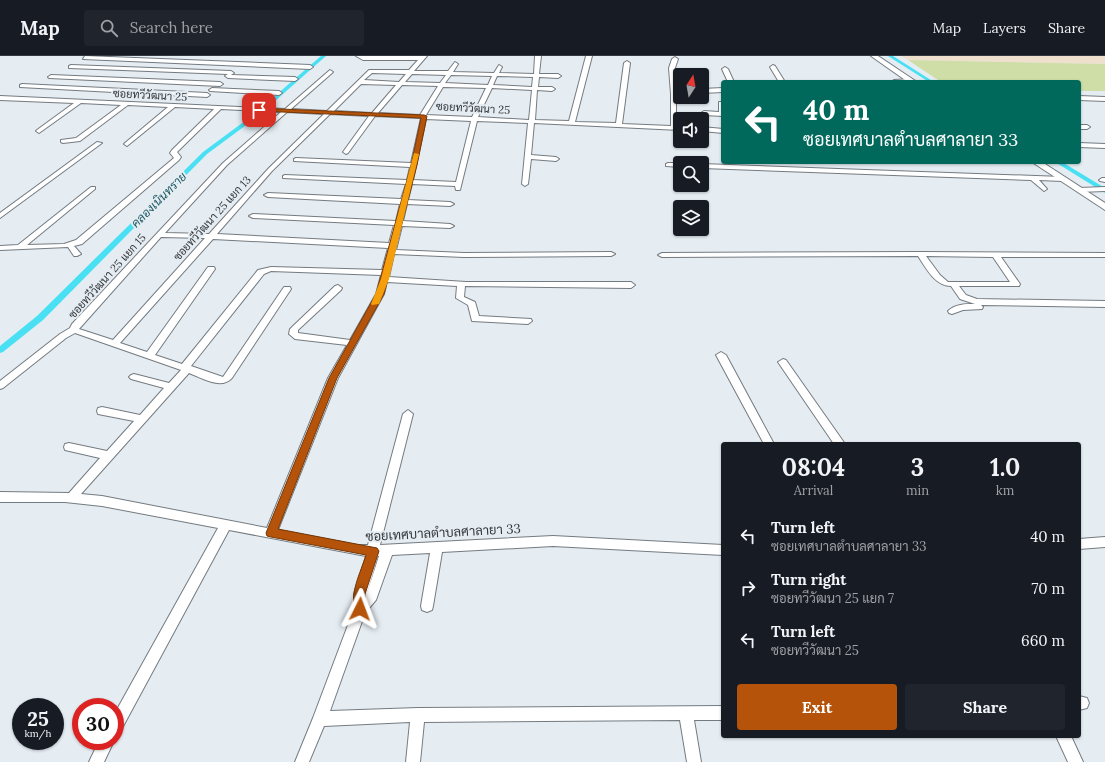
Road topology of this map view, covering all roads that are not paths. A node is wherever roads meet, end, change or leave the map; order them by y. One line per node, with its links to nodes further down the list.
1 (359, 56): 6 (street)
2 (538, 56): 27 (street)
3 (589, 56): 68 (street)
4 (874, 56): 34 (main road)
5 (187, 57): 10 (street)
6 (423, 57): 22 (street)
7 (85, 58): 8 (street)
8 (124, 58): 10 (street); 18 (street)
9 (675, 59): 24 (street, ซอยทวีวัฒนา 25)
10 (182, 61): 11 (street); 20 (street)
11 (244, 62): 15 (street); 26 (street)
12 (627, 63): 69 (street)
13 (455, 64): 23 (street)
14 (71, 67): 18 (street)
15 (310, 67)
16 (499, 67): 25 (street)
17 (773, 67): 33 (street)
18 (108, 69): 20 (street); 30 (street)
19 (725, 69): 32 (street)
20 (169, 71): 26 (street); 35 (street)
21 (330, 72): 60 (street, ซอยทวีวัฒนา 25 แยก 15)
22 (411, 72): 23 (street, ซอยทวีวัฒนา 25 แยก 13); 36 (street, ซอยทวีวัฒนา 25 แยก 13); 37 (street)
23 (450, 73): 25 (street, ซอยทวีวัฒนา 25 แยก 13); 39 (street)
24 (673, 73)
25 (496, 74): 27 (street, ซอยทวีวัฒนา 25 แยก 13); 41 (street)
26 (229, 75): 31 (street); 38 (street)
27 (536, 76): 28 (street, ซอยทวีวัฒนา 25 แยก 13); 42 (street)
28 (558, 76)
29 (52, 77): 30 (street)
30 (93, 79): 35 (street); 44 (street)
31 (295, 79)
32 (730, 80)
33 (781, 80)
34 (910, 80)
35 (156, 81): 38 (street); 48 (street)
36 (361, 82): 37 (street); 61 (street, ซอยทวีวัฒนา 25 แยก 13)
37 (401, 83): 39 (street); 63 (street)
38 (220, 84): 45 (street)
39 (442, 85): 41 (street); 65 (street)
40 (22, 86): 44 (street)
41 (490, 86): 42 (street); 66 (street)
42 (534, 88): 43 (street); 67 (street)
43 (552, 88)
44 (78, 89): 48 (street); 54 (street)
45 (212, 90): 49 (street); 50 (street)
46 (721, 90): 47 (street)
47 (709, 91)
48 (142, 92): 50 (street); 56 (street)
49 (279, 93)
50 (207, 95): 58 (street)
51 (0, 98): 54 (street, ซอยทวีวัฒนา 25)
52 (1081, 98): 53 (street)
53 (1105, 99)
54 (62, 100): 55 (street, ซอยทวีวัฒนา 25)
55 (81, 101): 56 (street, ซอยทวีวัฒนา 25); 75 (street)
56 (127, 104): 57 (street, ซอยทวีวัฒนา 25); 76 (street)
57 (173, 106): 58 (street, ซอยทวีวัฒนา 25); 78 (street)
58 (194, 107): 59 (street, ซอยทวีวัฒนา 25)
59 (219, 108): 60 (street, ซอยทวีวัฒนา 25); 109 (street)
60 (287, 110): 61 (street, ซอยทวีวัฒนา 25); 107 (street, ซอยทวีวัฒนา 25 แยก 15)
61 (330, 112): 63 (street, ซอยทวีวัฒนา 25); 108 (street, ซอยทวีวัฒนา 25 แยก 13)
62 (709, 113): 64 (street)
63 (374, 114): 65 (street, ซอยทวีวัฒนา 25); 81 (street)
64 (721, 114)
65 (423, 116): 66 (street, ซอยทวีวัฒนา 25); 86 (street)
66 (475, 118): 67 (street, ซอยทวีวัฒนา 25); 93 (street)
67 (531, 121): 68 (street, ซอยทวีวัฒนา 25); 82 (street)
68 (572, 123): 69 (street, ซอยทวีวัฒนา 25)
69 (619, 125): 72 (street, ซอยทวีวัฒนา 25)
70 (1081, 127): 71 (street)
71 (1087, 127)
72 (673, 128)
73 (709, 129): 74 (street)
74 (721, 130)
75 (39, 131)
76 (64, 141)
77 (99, 143): 103 (street)
78 (127, 144)
79 (1081, 145): 80 (street)
80 (1105, 146)
81 (346, 152)
82 (529, 158): 83 (street); 94 (street)
83 (556, 159)
84 (296, 160): 86 (street)
85 (1039, 164): 92 (main road)
86 (414, 165): 93 (street)
87 (668, 165): 88 (street)
88 (673, 165)
89 (709, 166): 91 (street)
90 (285, 177): 93 (street)
91 (1033, 178): 92 (street); 96 (street)
92 (1062, 179): 98 (main road)
93 (409, 184): 100 (street)
94 (525, 184)
95 (93, 188): 110 (street)
96 (1044, 189)
97 (1105, 189): 98 (street)
98 (1079, 190): 102 (main road)
99 (268, 195): 100 (street)
100 (404, 202): 101 (street); 105 (street)
101 (450, 204)
102 (1105, 207)
103 (0, 216)
104 (253, 216): 105 (street)
105 (399, 223): 106 (street); 112 (street)
106 (450, 226)
107 (159, 235): 108 (street); 130 (street, ซอยทวีวัฒนา 25 แยก 15)
108 (208, 237): 112 (street); 131 (street, ซอยทวีวัฒนา 25 แยก 13)
109 (70, 245): 110 (street); 113 (street)
110 (20, 247): 111 (street)
111 (0, 248)
112 (392, 249): 114 (street); 120 (street)
113 (77, 254)
114 (611, 254)
115 (920, 254): 116 (street); 118 (street); 122 (street)
116 (996, 255): 117 (street); 122 (street)
117 (1105, 255)
118 (662, 256)
119 (211, 269): 133 (street)
120 (386, 276): 121 (street); 132 (street); 136 (street)
121 (461, 284): 123 (street); 129 (street)
122 (954, 284): 126 (street)
123 (631, 285)
124 (338, 288): 132 (street)
125 (287, 289): 136 (street, ซอยทวีวัฒนา 25 แยก 15)
126 (1037, 303): 127 (street); 128 (street)
127 (1105, 304)
128 (952, 311)
129 (528, 321)
130 (74, 330): 131 (street, ซอยทวีวัฒนา 25 แยก 15); 138 (street)
131 (115, 343): 133 (street, ซอยทวีวัฒนา 25 แยก 15)
132 (353, 343): 150 (street)
133 (150, 355): 136 (street, ซอยทวีวัฒนา 25 แยก 15)
134 (721, 355): 143 (street)
135 (783, 362): 144 (street)
136 (187, 368): 139 (street)
137 (134, 377): 139 (street)
138 (0, 386)
139 (171, 387): 142 (street)
140 (102, 411): 142 (street)
141 (408, 414): 155 (street)
142 (143, 419): 146 (street)
143 (769, 442)
144 (839, 442)
145 (69, 446): 146 (street)
146 (109, 456): 148 (street)
147 (0, 497): 148 (street, ซอยเทศบาลตำบลศาลายา 33)
148 (71, 498): 149 (street, ซอยเทศบาลตำบลศาลายา 33)
149 (226, 524): 150 (street, ซอยเทศบาลตำบลศาลายา 33); 159 (street)
150 (271, 533): 155 (street, ซอยเทศบาลตำบลศาลายา 33)
151 (1105, 542): 152 (street)
152 (1081, 544)
153 (437, 547): 154 (street, ซอยเทศบาลตำบลศาลายา 33); 156 (street, ซอยเทศบาลตำบลศาลายา 33); 157 (street)
154 (721, 550)
155 (373, 551): 156 (street, ซอยเทศบาลตำบลศาลายา 33); 158 (street)
156 (387, 551): 158 (street)
157 (427, 606)
158 (360, 609): 163 (street)
159 (124, 711)
160 (721, 713): 161 (street)
161 (686, 714): 162 (street); 169 (street)
162 (418, 715): 163 (street); 168 (street)
163 (320, 719): 167 (street)
164 (1064, 738): 170 (street)
165 (102, 750): 166 (street)
166 (96, 762)
167 (302, 762)
168 (413, 762)
169 (694, 762)
170 (1076, 762)

